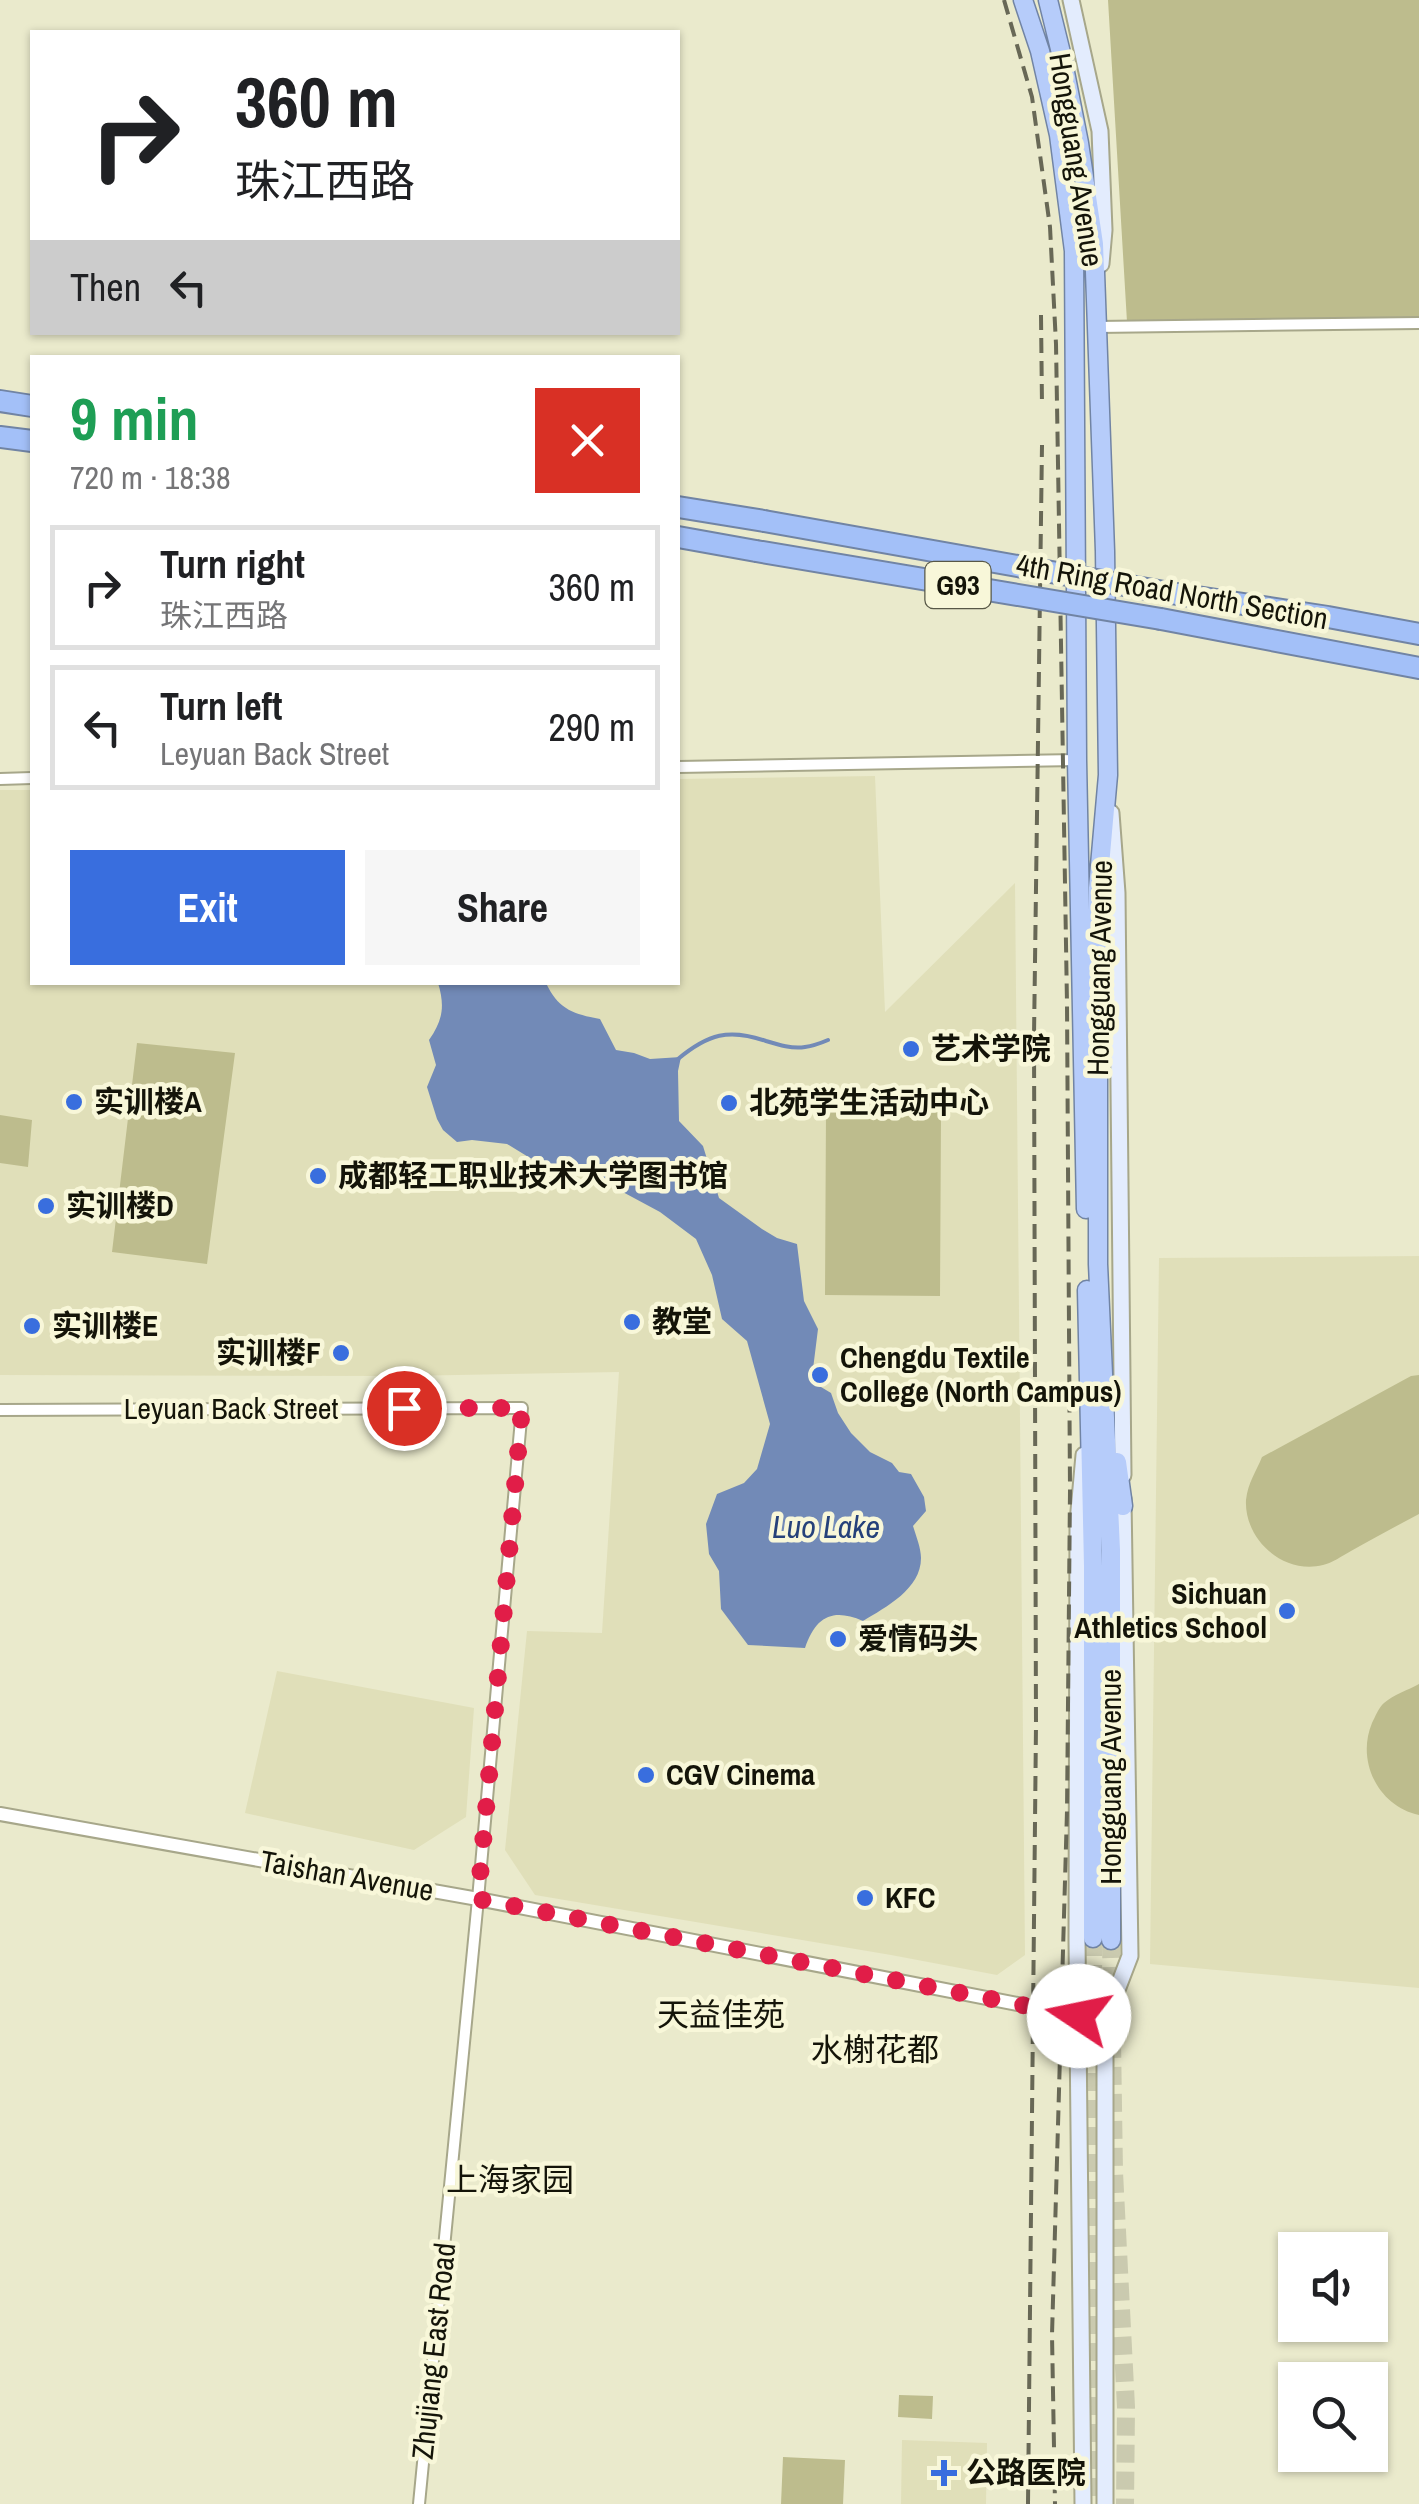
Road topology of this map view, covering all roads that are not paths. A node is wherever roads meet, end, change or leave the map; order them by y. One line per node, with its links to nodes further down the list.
1 (1024, 0): 14 (highway, Hongguang Avenue)
2 (1048, 0): 4 (highway, Hongguang Avenue)
3 (1071, 0): 4 (main road)
4 (1096, 320): 5 (street); 16 (highway, Hongguang Avenue)
5 (1419, 323)
6 (0, 401): 7 (highway)
7 (30, 406)
8 (0, 437): 9 (highway)
9 (30, 441)
10 (680, 507): 12 (highway, 4th Ring Road North Section / G93, bridge)
11 (680, 537): 13 (highway, 4th Ring Road North Section / G93, bridge)
12 (1419, 634)
13 (1419, 668)
14 (1077, 760): 15 (street); 20 (highway, Hongguang Avenue)
15 (680, 767)
16 (1108, 775): 19 (highway, Hongguang Avenue); 23 (main road)
17 (30, 778): 18 (street)
18 (0, 779)
19 (1103, 1368): 20 (highway, Hongguang Avenue); 23 (highway)
20 (1090, 1396): 26 (main road)
21 (522, 1408): 22 (street, Leyuan Back Street); 25 (street, Zhujiang East Road)
22 (0, 1410)
23 (1123, 1506): 27 (main road)
24 (0, 1814): 25 (street, Taishan Avenue)
25 (478, 1899): 26 (street, Taishan Avenue); 28 (street, Zhujiang East Road)
26 (1079, 2016): 27 (street, Taishan Avenue); 29 (main road)
27 (1104, 2022): 30 (main road)
28 (419, 2504)
29 (1083, 2504)
30 (1105, 2504)

